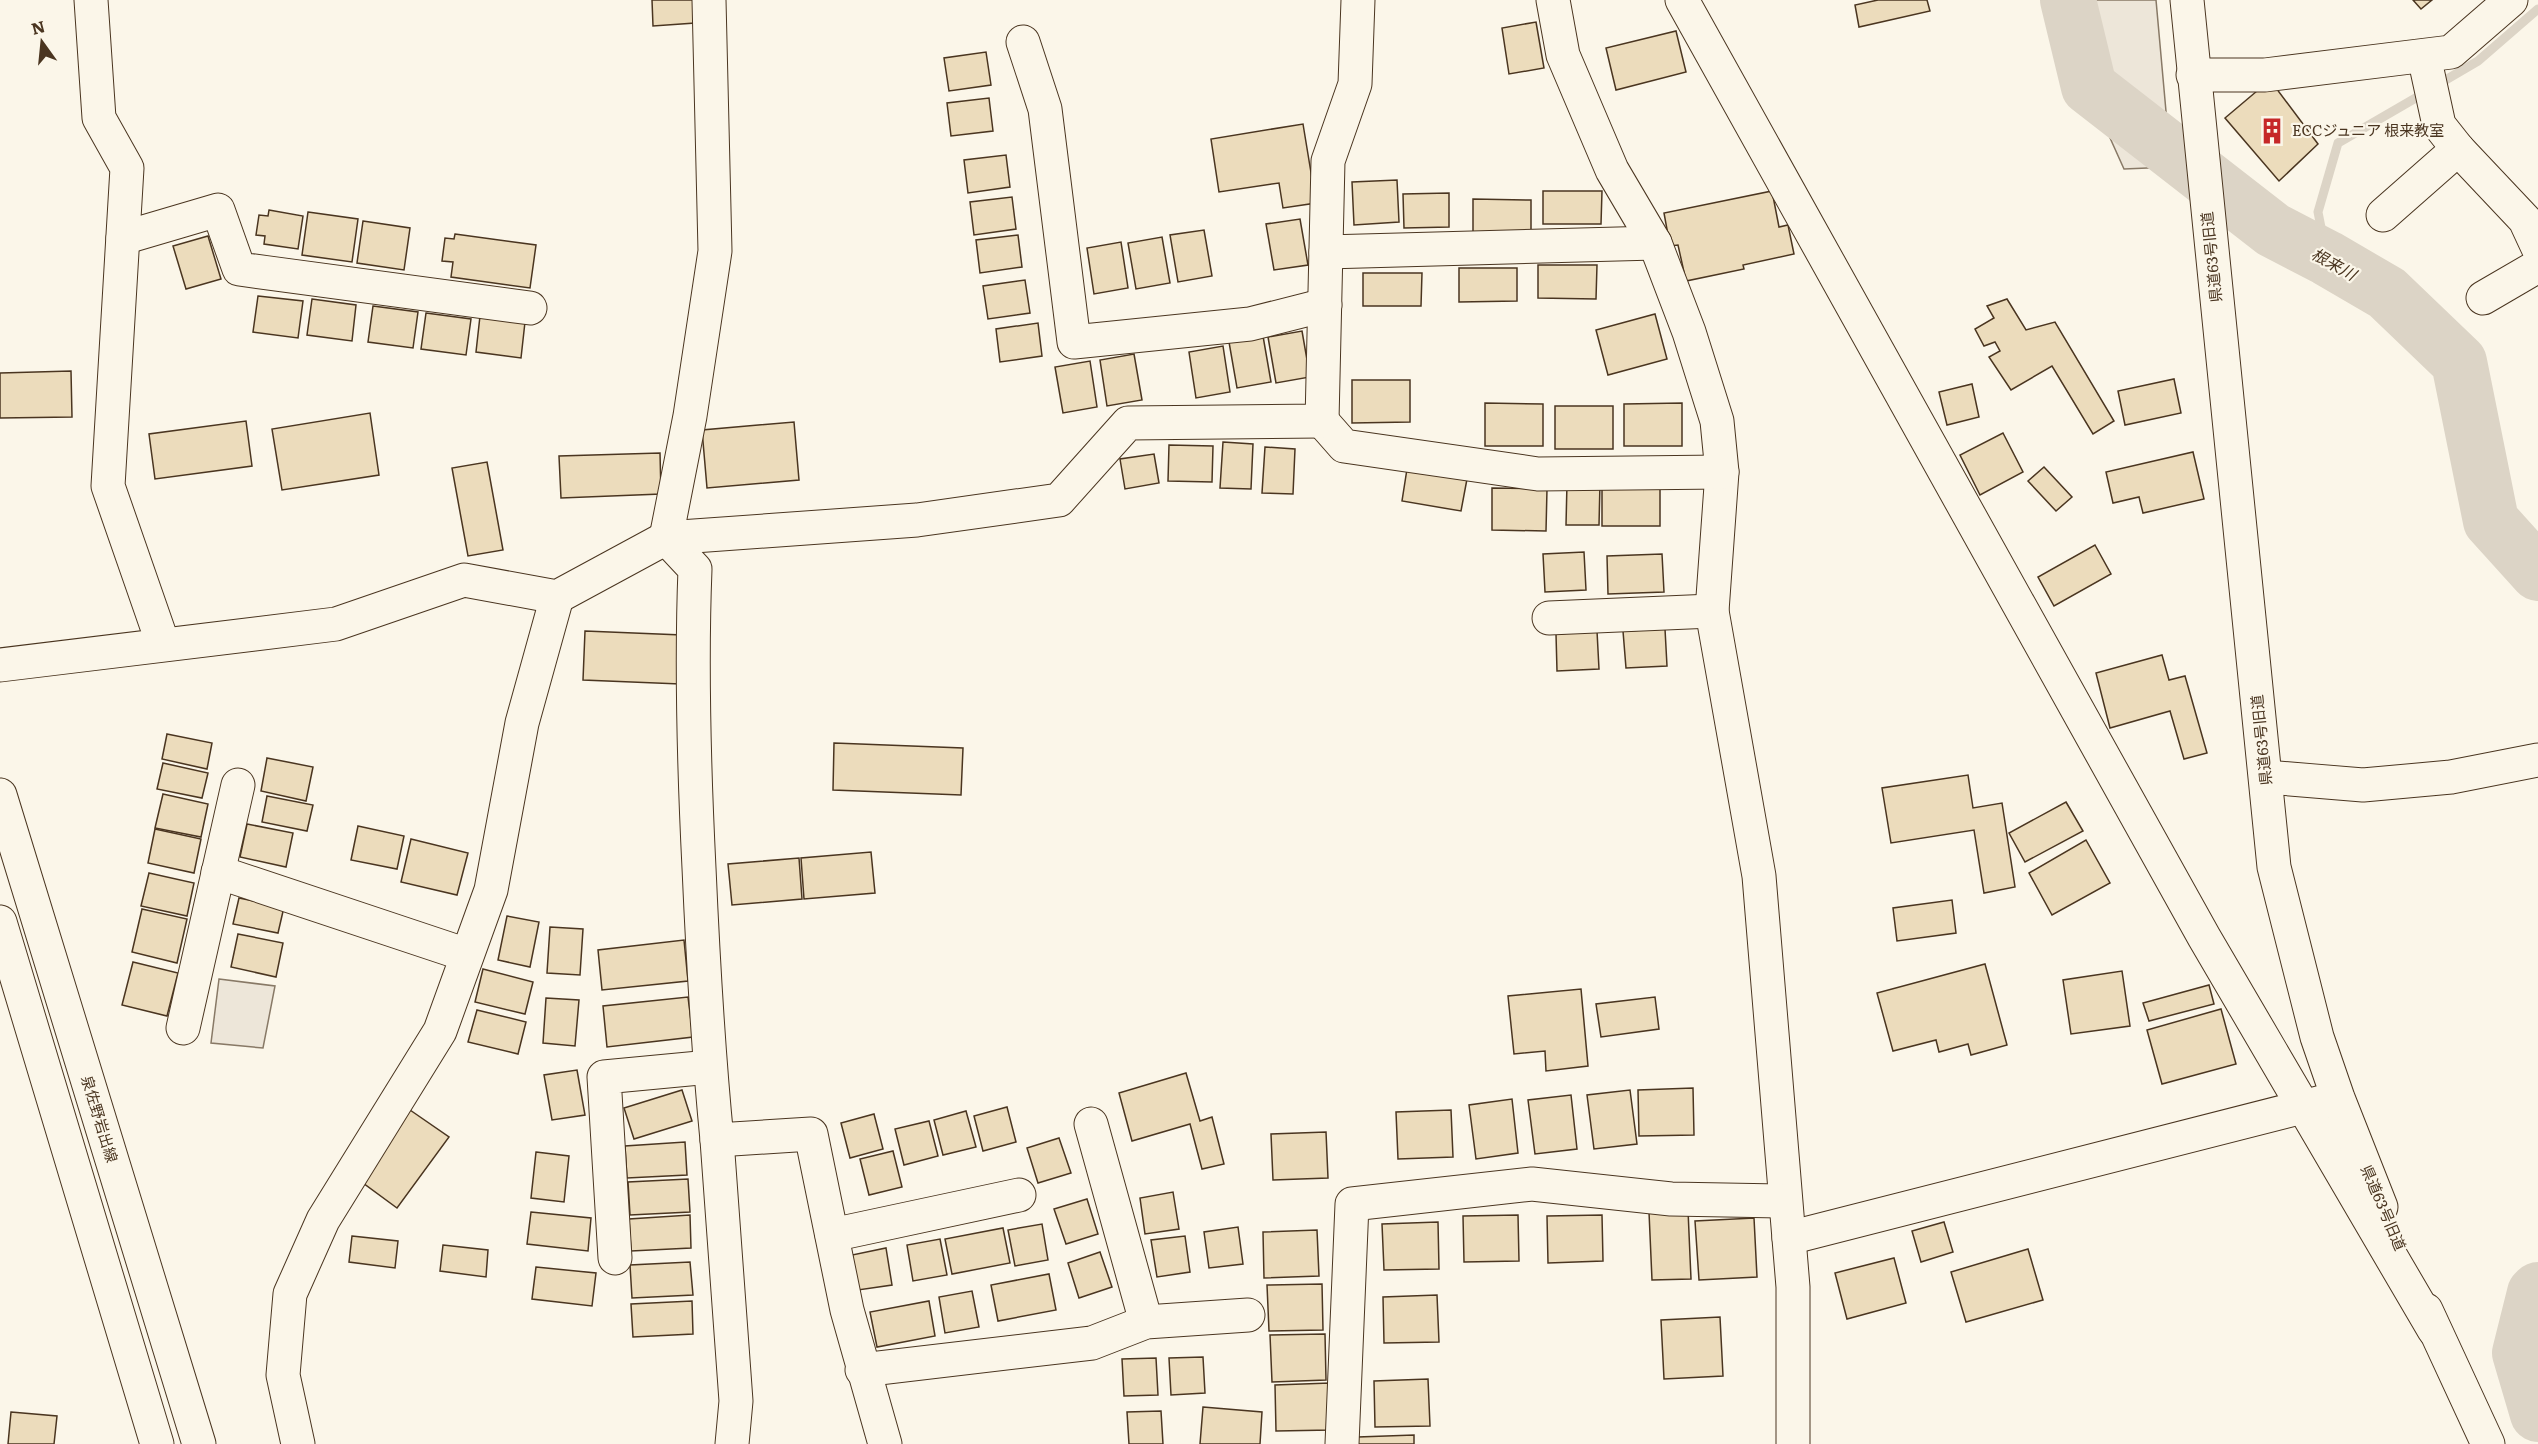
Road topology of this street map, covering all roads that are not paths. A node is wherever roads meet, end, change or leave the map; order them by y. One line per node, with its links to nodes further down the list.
1 (91, 0): 13 (street)
2 (709, 0): 23 (street)
3 (1358, 0): 16 (street)
4 (1553, 0): 14 (street)
5 (1682, 0): 39 (street)
6 (2187, 0): 10 (street, 県道63号旧道)
7 (2511, 0): 9 (street)
8 (1023, 42): 19 (street)
9 (2425, 62): 10 (street); 11 (street)
10 (2193, 75): 30 (street, 県道63号旧道)
11 (2458, 150): 12 (street); 15 (street)
12 (2383, 215)
13 (123, 238): 20 (street); 27 (street)
14 (1655, 243): 16 (street); 22 (street)
15 (2538, 248)
16 (1326, 252): 19 (street)
17 (2538, 266): 18 (street)
18 (2483, 298)
19 (1325, 305): 21 (street)
20 (530, 308)
21 (1322, 421): 22 (street); 23 (street)
22 (1722, 472): 25 (street)
23 (666, 538): 24 (street); 37 (street)
24 (557, 597): 27 (street); 35 (street)
25 (1712, 611): 26 (street); 43 (street)
26 (1549, 618)
27 (163, 644): 28 (street)
28 (0, 665)
29 (2538, 760): 30 (street)
30 (2266, 777): 38 (street, 県道63号旧道)
31 (238, 785): 33 (street)
32 (0, 795): 52 (street, 泉佐野岩出線)
33 (218, 872): 35 (street); 36 (street)
34 (0, 922): 51 (street)
35 (467, 955): 53 (street)
36 (183, 1028)
37 (710, 1067): 41 (street); 46 (street)
38 (2338, 1098): 39 (street); 49 (street, 県道63号旧道)
39 (2304, 1107): 45 (street); 49 (street)
40 (1091, 1124): 48 (street)
41 (717, 1140): 44 (street); 54 (street)
42 (1019, 1195): 44 (street)
43 (1785, 1201): 45 (street); 56 (street)
44 (832, 1235): 50 (street)
45 (1789, 1238): 57 (street)
46 (615, 1258)
47 (1248, 1316): 48 (street)
48 (1146, 1322): 50 (street)
49 (2434, 1330): 58 (street, 県道63号旧道)
50 (862, 1370): 55 (street)
51 (157, 1444)
52 (199, 1444)
53 (298, 1444)
54 (732, 1444)
55 (885, 1444)
56 (1342, 1444)
57 (1793, 1444)
58 (2488, 1444)

